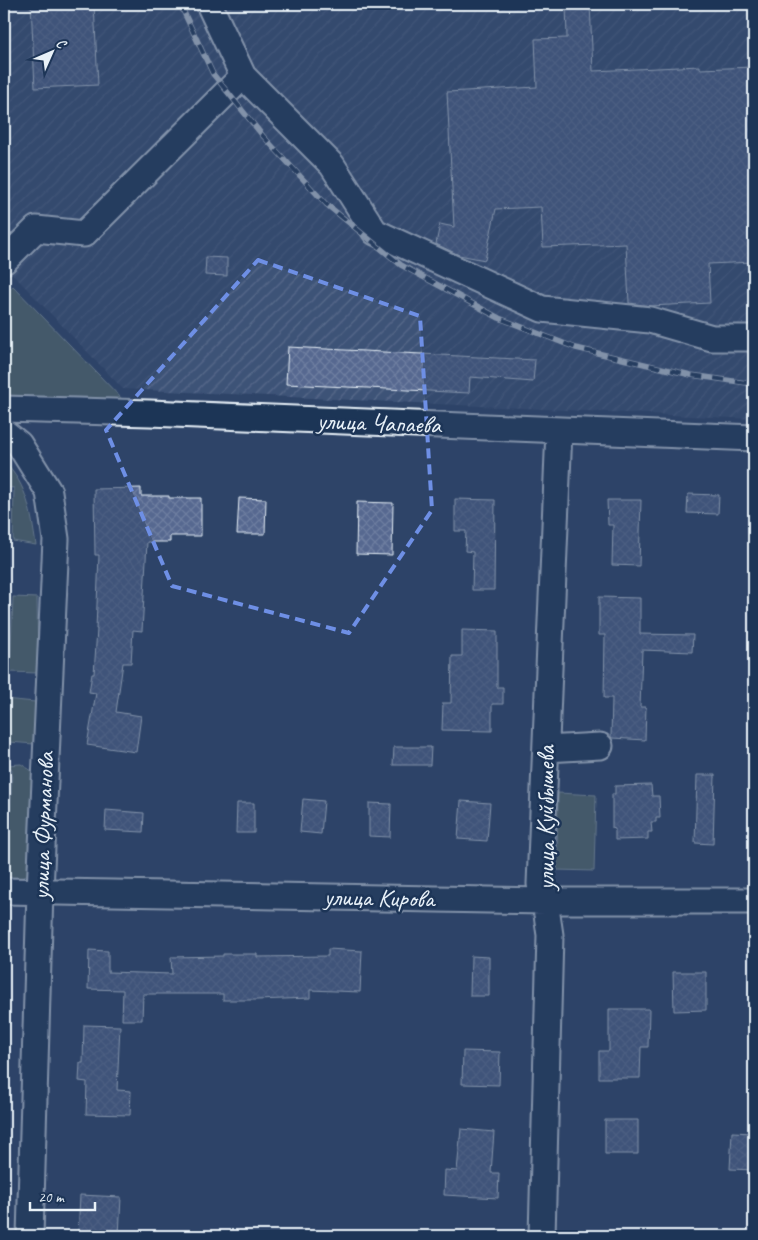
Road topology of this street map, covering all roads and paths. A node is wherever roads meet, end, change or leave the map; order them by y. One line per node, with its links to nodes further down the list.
1 (209, 4): 2 (street)
2 (243, 76): 3 (street); 4 (street)
3 (4, 261)
4 (754, 338)
5 (4, 409): 6 (street, улица Чапаева)
6 (558, 430): 8 (street, улица Чапаева); 10 (street, улица Куйбышева)
7 (4, 432): 12 (street, улица Фурманова)
8 (754, 438)
9 (600, 746): 10 (street)
10 (546, 749): 13 (street, улица Куйбышева)
11 (4, 891): 12 (street, улица Кирова)
12 (40, 891): 13 (street, улица Кирова); 15 (street, улица Фурманова)
13 (545, 901): 14 (street, улица Кирова); 16 (street, улица Куйбышева)
14 (754, 901)
15 (30, 1236)
16 (542, 1236)

